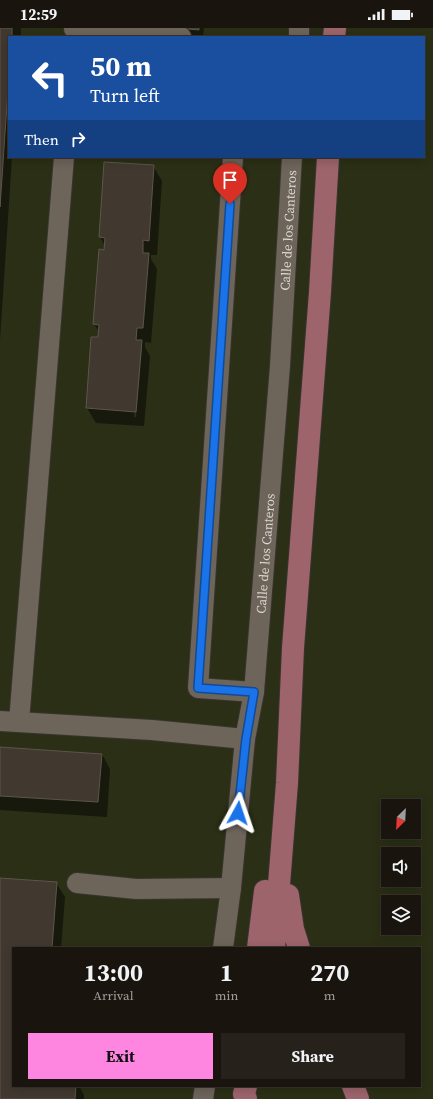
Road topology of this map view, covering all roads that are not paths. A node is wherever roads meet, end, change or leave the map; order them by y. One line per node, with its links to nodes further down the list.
1 (74, 32): 2 (lane)
2 (160, 36)
3 (64, 158): 9 (lane)
4 (233, 158): 8 (lane)
5 (292, 158): 8 (lane, Calle de los Canteros)
6 (328, 158): 7 (main road)
7 (294, 648): 11 (main road); 12 (main road)
8 (254, 692): 10 (lane, Calle de los Canteros)
9 (9, 721): 10 (lane)
10 (246, 739): 14 (lane, Calle de los Canteros)
11 (287, 784): 18 (main road); 19 (main road)
12 (267, 874): 16 (main road); 17 (main road)
13 (77, 883): 14 (lane)
14 (231, 888): 15 (lane, Calle de los Canteros)
15 (223, 947)
16 (258, 947)
17 (262, 947)
18 (274, 947)
19 (299, 947)
20 (205, 1087): 25 (lane)
21 (236, 1087): 26 (main road)
22 (246, 1087): 27 (main road)
23 (256, 1087): 28 (main road)
24 (352, 1087): 29 (main road)
25 (203, 1099)
26 (234, 1099)
27 (246, 1099)
28 (254, 1099)
29 (358, 1099)

